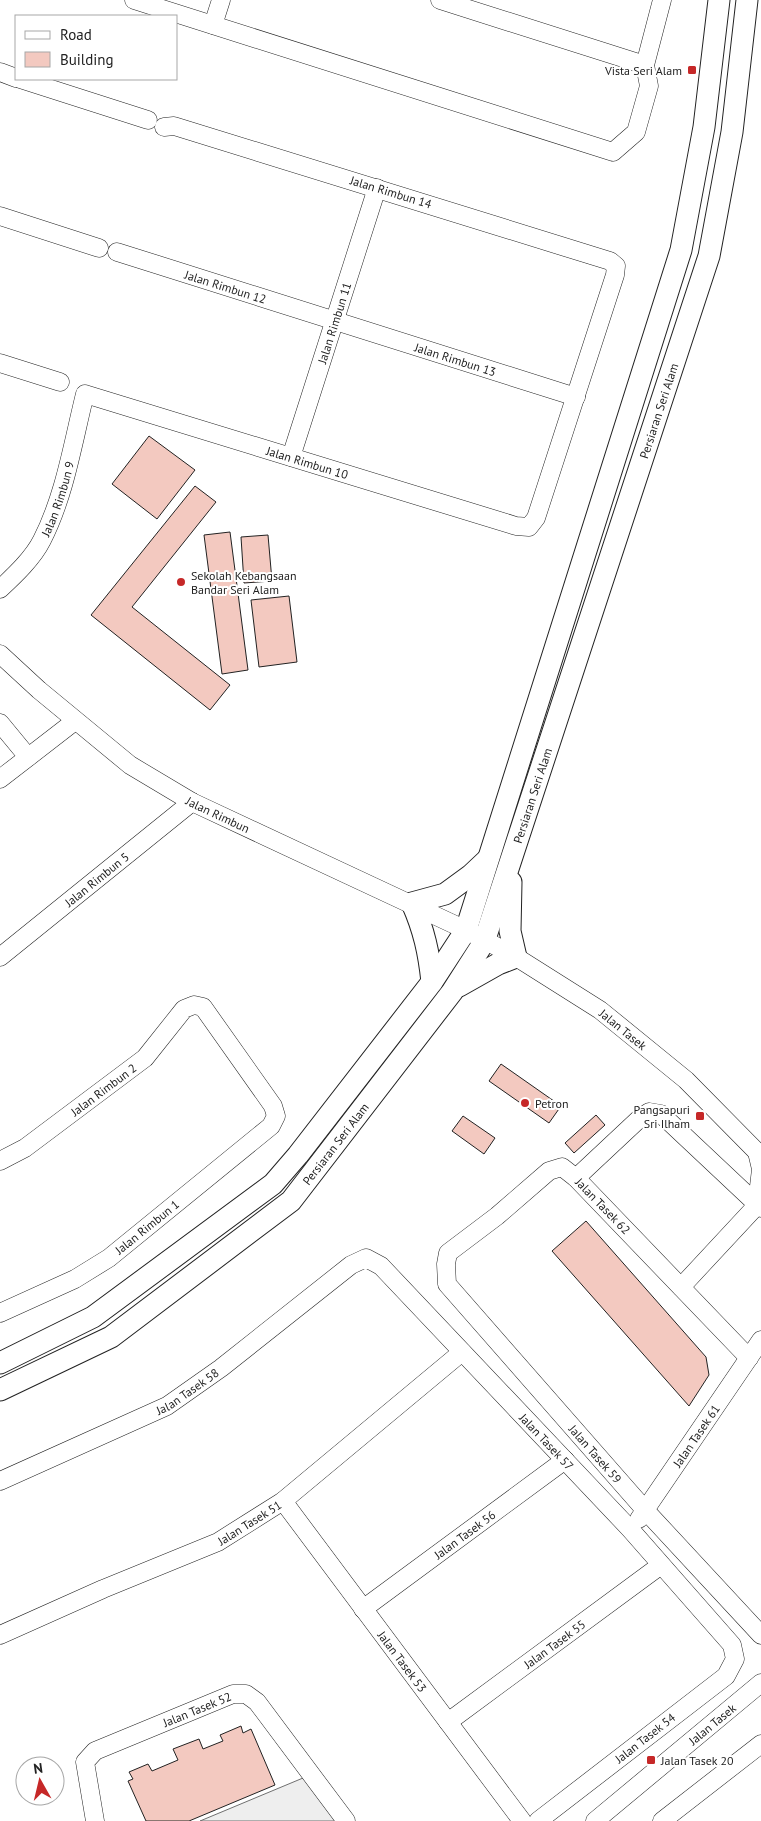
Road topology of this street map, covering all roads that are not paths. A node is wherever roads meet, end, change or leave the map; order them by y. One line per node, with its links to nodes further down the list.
1 (134, 0): 7 (street)
2 (221, 0): 7 (street)
3 (440, 0): 8 (street)
4 (662, 0): 8 (street)
5 (719, 0): 32 (main road, Persiaran Seri Alam)
6 (747, 3): 31 (main road, Persiaran Seri Alam)
7 (213, 25): 8 (street)
8 (645, 65)
9 (0, 72): 10 (street)
10 (15, 78)
11 (23, 80): 12 (street)
12 (148, 120)
13 (164, 127): 14 (street, Jalan Rimbun 14)
14 (377, 188): 18 (street, Jalan Rimbun 11); 22 (street, Jalan Rimbun 14)
15 (0, 216): 16 (street)
16 (99, 248)
17 (117, 252): 18 (street, Jalan Rimbun 12)
18 (335, 321): 22 (street, Jalan Rimbun 13); 23 (street, Jalan Rimbun 11)
19 (0, 363): 20 (street)
20 (60, 382)
21 (85, 394): 23 (street, Jalan Rimbun 10); 24 (street, Jalan Rimbun 9)
22 (576, 397): 23 (street, Jalan Rimbun 10)
23 (291, 457)
24 (0, 589)
25 (0, 654): 26 (street, Jalan Rimbun)
26 (75, 721): 28 (street); 30 (street, Jalan Rimbun)
27 (0, 723): 28 (street)
28 (28, 757): 29 (street)
29 (0, 779)
30 (192, 802): 33 (street, Jalan Rimbun); 35 (street, Jalan Rimbun 5)
31 (513, 852): 34 (main road, Persiaran Seri Alam); 36 (main road)
32 (489, 858): 33 (main road); 34 (main road, Persiaran Seri Alam)
33 (412, 903): 34 (street, Jalan Rimbun); 37 (main road)
34 (475, 936): 36 (street, Jalan Tasek); 37 (main road, Persiaran Seri Alam); 38 (main road, Persiaran Seri Alam)
35 (0, 957)
36 (516, 958): 38 (main road); 40 (street, Jalan Tasek)
37 (432, 982): 51 (main road, Persiaran Seri Alam)
38 (454, 988): 52 (main road, Persiaran Seri Alam)
39 (194, 1005): 41 (street, Jalan Rimbun 2); 47 (street, Jalan Rimbun 1)
40 (759, 1154): 43 (street)
41 (0, 1161)
42 (576, 1178): 43 (street); 44 (street, Jalan Tasek 62); 46 (street, Jalan Tasek 62)
43 (760, 1204): 46 (street)
44 (446, 1264): 56 (street, Jalan Tasek 59)
45 (351, 1265): 49 (street, Jalan Tasek 57); 54 (street, Jalan Tasek 58)
46 (680, 1287): 50 (street, Jalan Tasek 62)
47 (0, 1313)
48 (761, 1340): 50 (street, Jalan Tasek 61)
49 (462, 1352): 53 (street, Jalan Tasek 57); 55 (street, Jalan Tasek 51)
50 (749, 1358): 56 (street, Jalan Tasek 61)
51 (0, 1363)
52 (0, 1390)
53 (565, 1460): 57 (street, Jalan Tasek 57); 59 (street, Jalan Tasek 56)
54 (0, 1481)
55 (283, 1501): 59 (street, Jalan Tasek 53); 61 (street, Jalan Tasek 51)
56 (646, 1511): 57 (street, Jalan Tasek 61); 60 (street, Jalan Tasek 59)
57 (630, 1529): 58 (street, Jalan Tasek 57)
58 (661, 1565): 63 (street, Jalan Tasek 57); 65 (street, Jalan Tasek 55)
59 (363, 1609): 65 (street, Jalan Tasek 53)
60 (753, 1616): 62 (street, Jalan Tasek 59)
61 (0, 1635)
62 (761, 1635)
63 (732, 1645): 70 (street, Jalan Tasek 54)
64 (761, 1683): 71 (street, Jalan Tasek)
65 (448, 1722): 69 (street, Jalan Tasek 53)
66 (761, 1744): 72 (street)
67 (95, 1821): 68 (street, Jalan Tasek 52)
68 (346, 1821)
69 (522, 1821)
70 (538, 1821)
71 (595, 1821)
72 (662, 1821)

